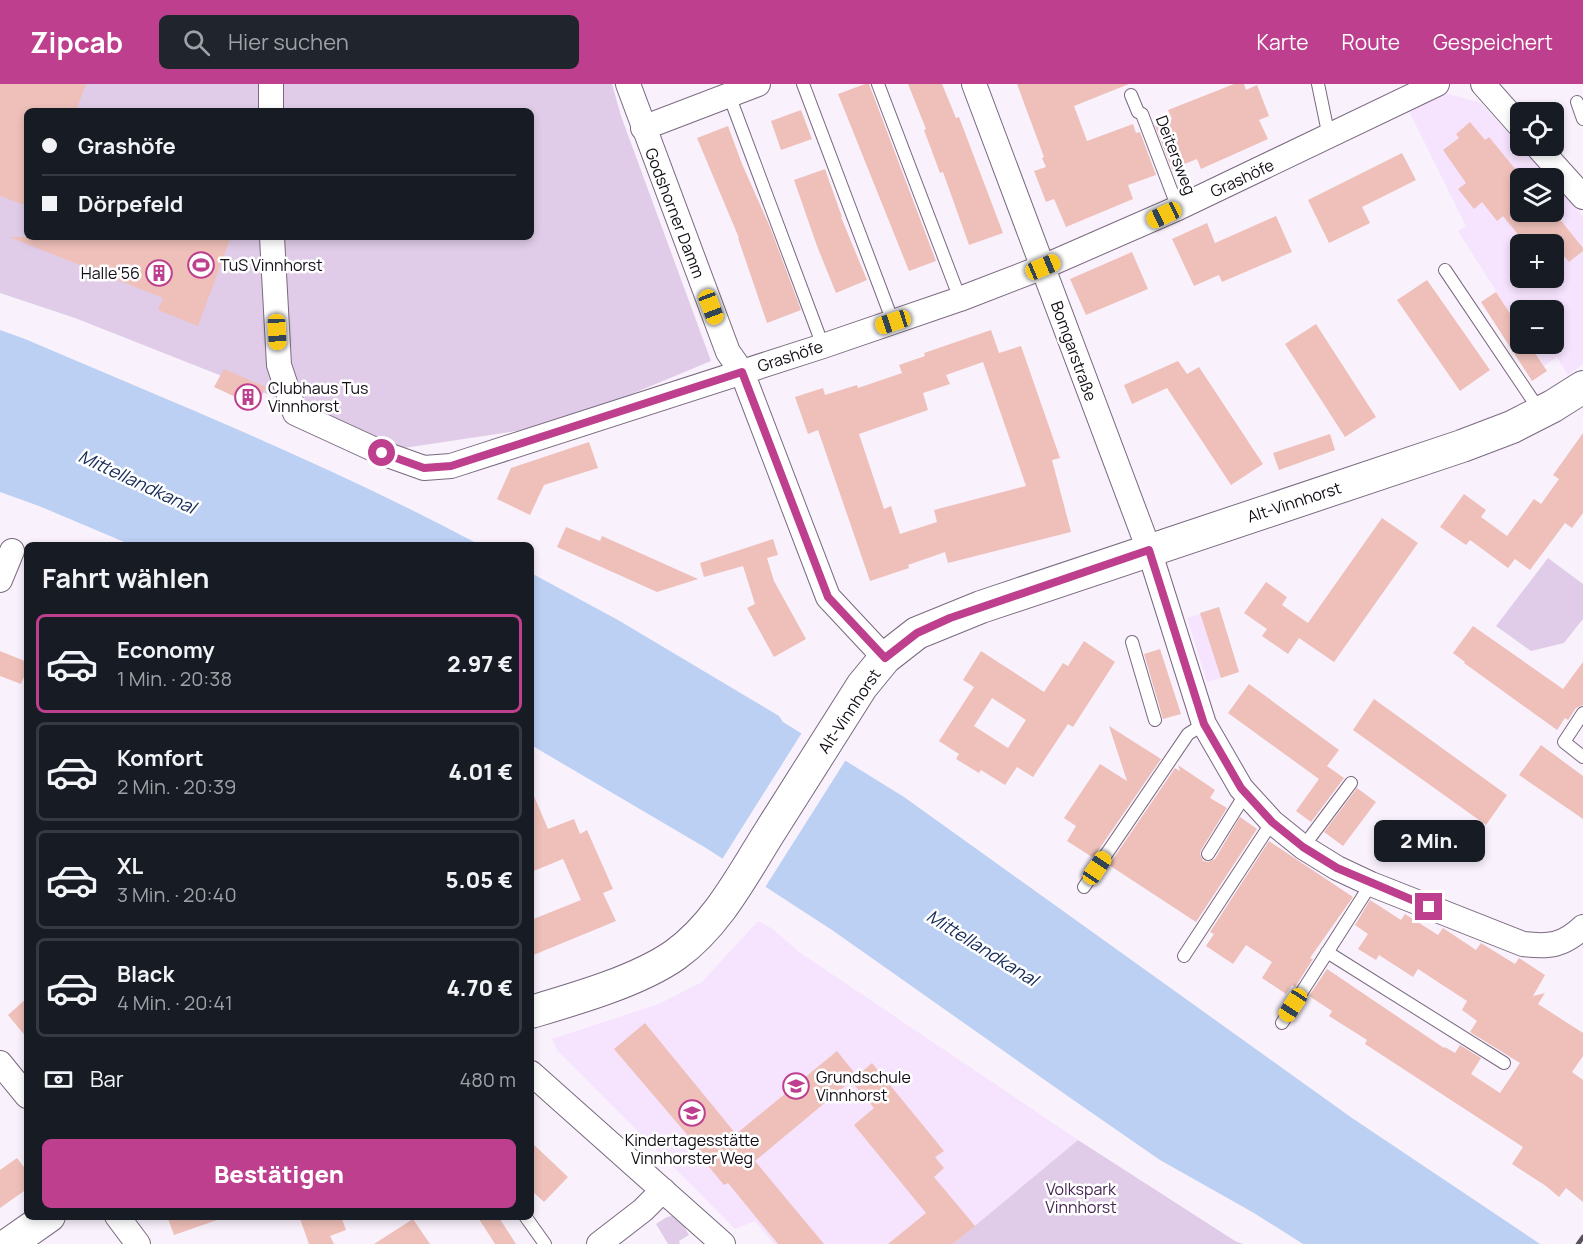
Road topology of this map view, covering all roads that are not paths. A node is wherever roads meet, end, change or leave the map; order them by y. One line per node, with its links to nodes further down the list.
1 (271, 84): 12 (street)
2 (628, 84): 15 (street, Godshorner Damm)
3 (803, 84): 24 (lane)
4 (878, 84): 23 (lane)
5 (974, 84): 21 (street, Bomgarstraße)
6 (1318, 84): 16 (lane)
7 (1437, 84): 16 (street, Grashöfe)
8 (1483, 84): 13 (street)
9 (745, 88): 15 (street); 25 (lane)
10 (1131, 95): 19 (lane, Deitersweg)
11 (1577, 102): 14 (lane)
12 (271, 108)
13 (1510, 115)
14 (1583, 119)
15 (643, 128): 26 (street, Godshorner Damm)
16 (1329, 137): 19 (street, Grashöfe)
17 (1548, 156): 18 (street)
18 (1578, 185)
19 (1178, 208): 21 (street, Grashöfe)
20 (272, 240): 26 (street, Grashöfe)
21 (1043, 267): 23 (street, Grashöfe); 29 (street, Bomgarstraße)
22 (1445, 270): 28 (lane)
23 (960, 299): 24 (street, Grashöfe)
24 (893, 322): 25 (street, Grashöfe)
25 (823, 346): 26 (street, Grashöfe)
26 (742, 372): 33 (street, Godshorner Damm)
27 (1583, 387): 28 (street, Alt-Vinnhorst)
28 (1541, 412): 29 (street, Alt-Vinnhorst)
29 (1149, 550): 33 (street, Alt-Vinnhorst); 36 (street, Bomgarstraße)
30 (13, 552): 31 (street)
31 (0, 580)
32 (1132, 642): 35 (lane)
33 (885, 658): 48 (street, Alt-Vinnhorst)
34 (1583, 713): 37 (lane)
35 (1155, 720)
36 (1204, 724): 39 (street, Bomgarstraße); 44 (lane)
37 (1583, 757)
38 (1351, 783): 41 (lane)
39 (1246, 793): 40 (street, Bomgarstraße); 42 (lane)
40 (1272, 822): 41 (street, Bomgarstraße); 47 (lane)
41 (1303, 847): 43 (street, Bomgarstraße)
42 (1209, 854)
43 (1371, 884): 45 (street, Bomgarstraße); 46 (lane)
44 (1084, 887)
45 (1583, 927)
46 (1327, 952): 49 (lane); 51 (lane)
47 (1184, 956)
48 (534, 1011)
49 (1282, 1023)
50 (0, 1063): 53 (street)
51 (1504, 1063)
52 (534, 1075): 54 (street)
53 (24, 1092)
54 (663, 1190): 58 (street); 62 (street)
55 (43, 1220): 59 (street)
56 (120, 1220): 60 (street)
57 (528, 1220): 61 (lane)
58 (602, 1243)
59 (9, 1244)
60 (138, 1244)
61 (545, 1244)
62 (723, 1244)

